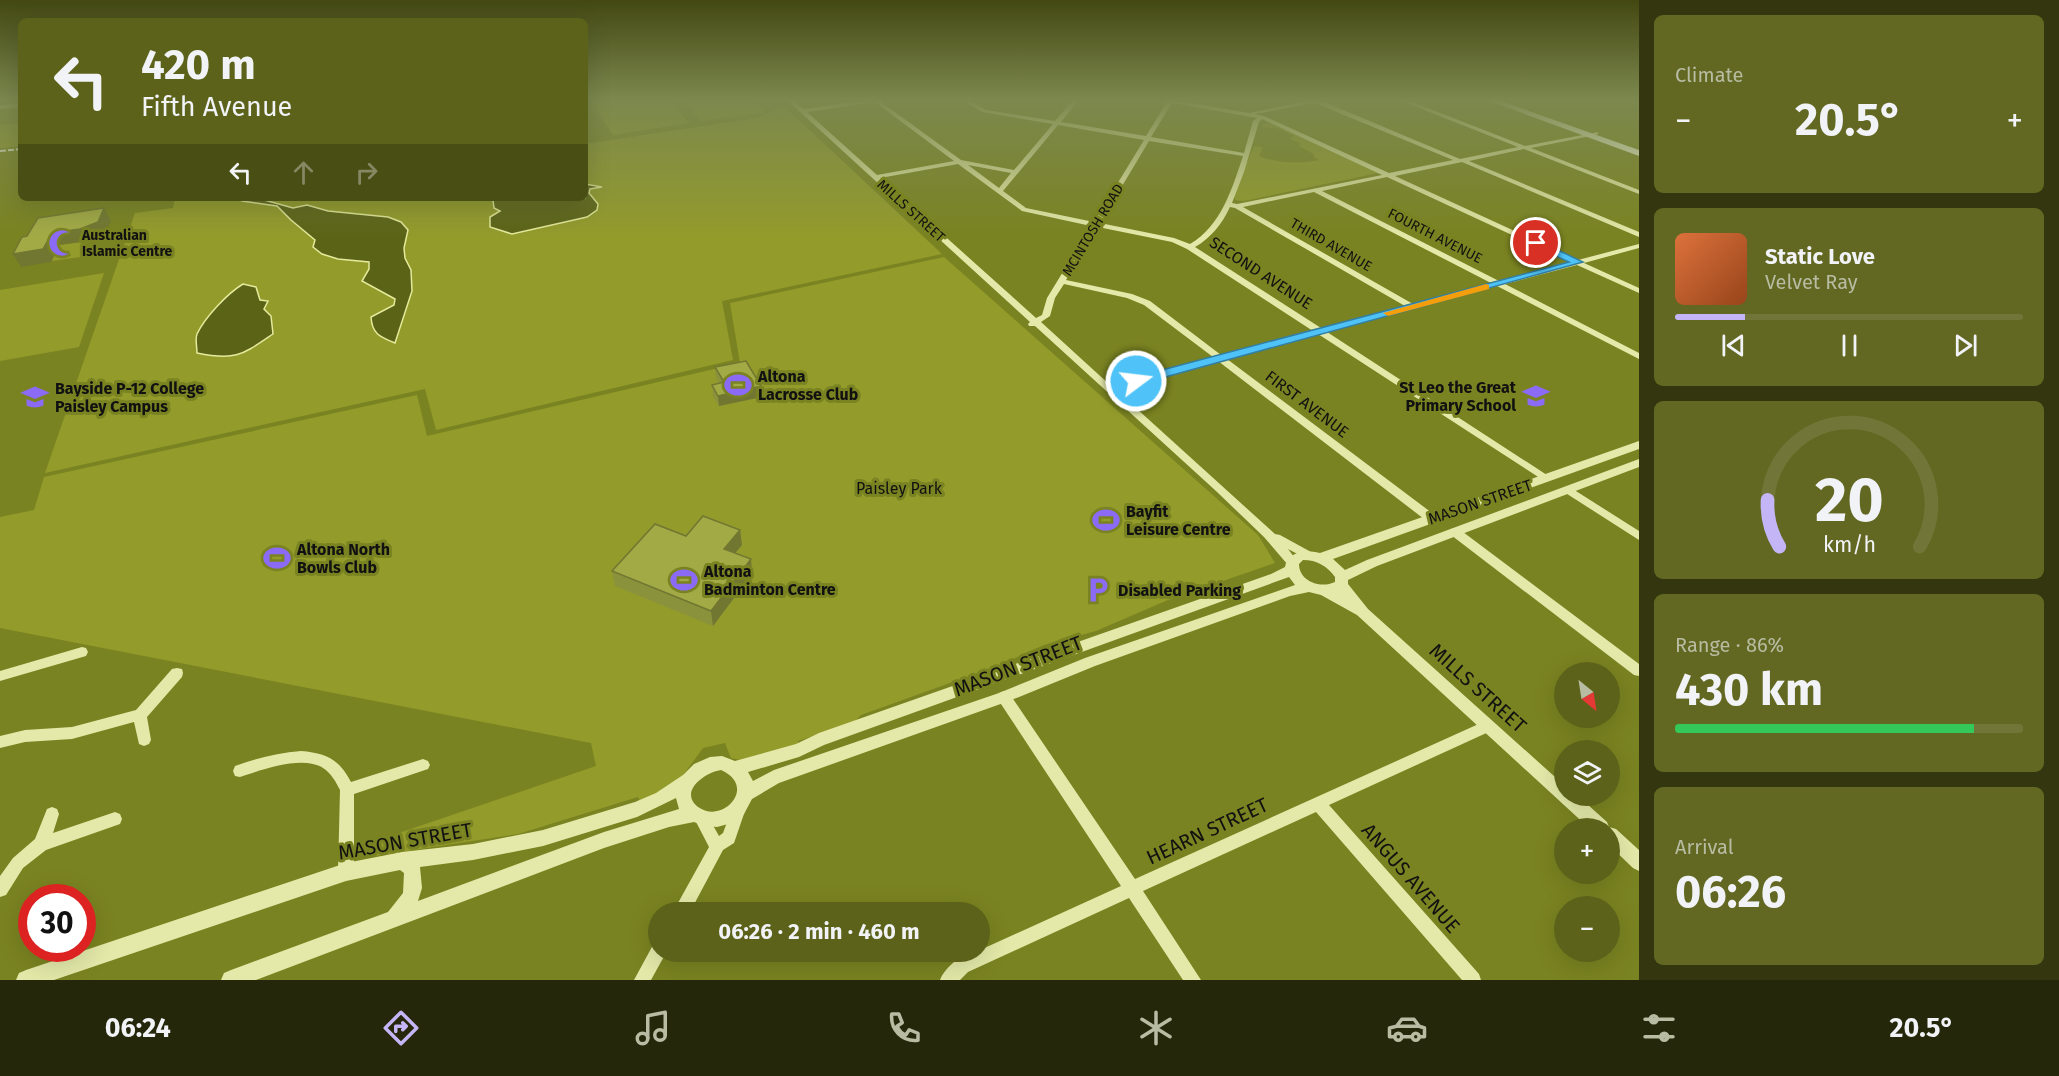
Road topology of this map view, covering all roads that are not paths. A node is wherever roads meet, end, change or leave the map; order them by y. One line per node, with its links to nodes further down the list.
1 (840, 146): 17 (street, MILLS STREET)
2 (939, 146): 14 (street, SECOND AVENUE)
3 (1037, 146): 15 (street)
4 (1144, 146): 22 (street, MCINTOSH ROAD)
5 (1189, 146): 12 (street)
6 (1249, 146): 12 (street)
7 (1325, 146): 16 (street)
8 (1426, 146): 13 (street)
9 (1521, 146): 11 (street)
10 (1531, 146): 11 (street)
11 (1524, 147): 13 (street); 20 (street)
12 (1246, 155): 21 (street)
13 (1460, 160): 16 (street); 23 (street)
14 (960, 162): 15 (street); 17 (street); 19 (street, SECOND AVENUE)
15 (1015, 172): 19 (street)
16 (1389, 175): 18 (street); 26 (street)
17 (874, 177): 32 (street, MILLS STREET)
18 (1315, 190): 21 (street); 28 (street, FOURTH AVENUE)
19 (999, 192): 22 (street, SECOND AVENUE)
20 (1639, 192)
21 (1233, 205): 25 (street); 31 (street, THIRD AVENUE)
22 (1096, 225): 25 (street, SECOND AVENUE); 27 (street, MCINTOSH ROAD)
23 (1639, 235)
24 (1639, 246): 26 (street)
25 (1190, 247): 34 (street, SECOND AVENUE)
26 (1578, 262): 28 (street); 29 (street)
27 (1062, 281): 30 (street, MCINTOSH ROAD); 36 (street, FIRST AVENUE)
28 (1498, 284): 31 (street); 35 (street, FOURTH AVENUE)
29 (1639, 291)
30 (1051, 298): 32 (street, MCINTOSH ROAD); 33 (street, MCINTOSH ROAD)
31 (1412, 306): 34 (street)
32 (1026, 315): 33 (street, MILLS STREET)
33 (1035, 323): 37 (street, MILLS STREET)
34 (1320, 331): 36 (street); 40 (street, SECOND AVENUE)
35 (1639, 356)
36 (1220, 358): 37 (street); 42 (street, FIRST AVENUE)
37 (1108, 388): 44 (street, MILLS STREET)
38 (1639, 445): 40 (street, MASON STREET)
39 (1639, 463): 41 (street, MASON STREET)
40 (1546, 479): 41 (street); 42 (street, MASON STREET)
41 (1568, 490): 43 (street, MASON STREET); 45 (street)
42 (1432, 519): 46 (street, MASON STREET)
43 (1455, 532): 48 (street, MASON STREET); 54 (street)
44 (1268, 534): 46 (street, MILLS STREET); 47 (street, MILLS STREET)
45 (1639, 536)
46 (1314, 556): 47 (street, MASON STREET); 48 (street, MILLS STREET)
47 (1291, 566): 49 (street, MILLS STREET); 51 (street, MASON STREET)
48 (1342, 581): 49 (street, MASON STREET); 50 (street, MILLS STREET)
49 (1317, 589): 50 (street, MILLS STREET); 53 (street, MASON STREET)
50 (1363, 613): 59 (street, MILLS STREET)
51 (1078, 647): 53 (street); 63 (street, MASON STREET)
52 (82, 652): 56 (street)
53 (1090, 662): 57 (street, MASON STREET)
54 (1639, 671)
55 (177, 674): 58 (street)
56 (0, 676)
57 (1004, 697): 68 (street, MASON STREET); 82 (street)
58 (140, 715): 60 (street); 61 (street)
59 (1488, 726): 66 (street, MILLS STREET); 69 (street, HEARN STREET)
60 (144, 740)
61 (0, 742)
62 (423, 765): 67 (street)
63 (736, 768): 65 (street); 68 (street)
64 (240, 771): 67 (street)
65 (687, 781): 72 (street); 78 (street, MASON STREET)
66 (1554, 785)
67 (347, 790): 80 (street)
68 (742, 801): 72 (street); 77 (street)
69 (1318, 803): 82 (street, HEARN STREET); 92 (street, ANGUS AVENUE)
70 (1577, 806): 73 (street, MILLS STREET)
71 (52, 814): 75 (street)
72 (698, 816): 77 (street); 84 (street)
73 (1590, 818)
74 (115, 819): 75 (street)
75 (41, 844): 81 (street)
76 (1620, 844): 79 (street)
77 (718, 845): 83 (street)
78 (402, 861): 80 (street, MASON STREET); 84 (street)
79 (1639, 862)
80 (346, 872): 87 (street, MASON STREET)
81 (0, 889)
82 (1132, 889): 90 (street, HEARN STREET); 91 (street)
83 (687, 902)
84 (382, 922): 86 (street)
85 (653, 962): 89 (street)
86 (259, 975): 88 (street)
87 (26, 980)
88 (231, 980)
89 (642, 980)
90 (948, 980)
91 (1192, 980)
92 (1473, 980)

